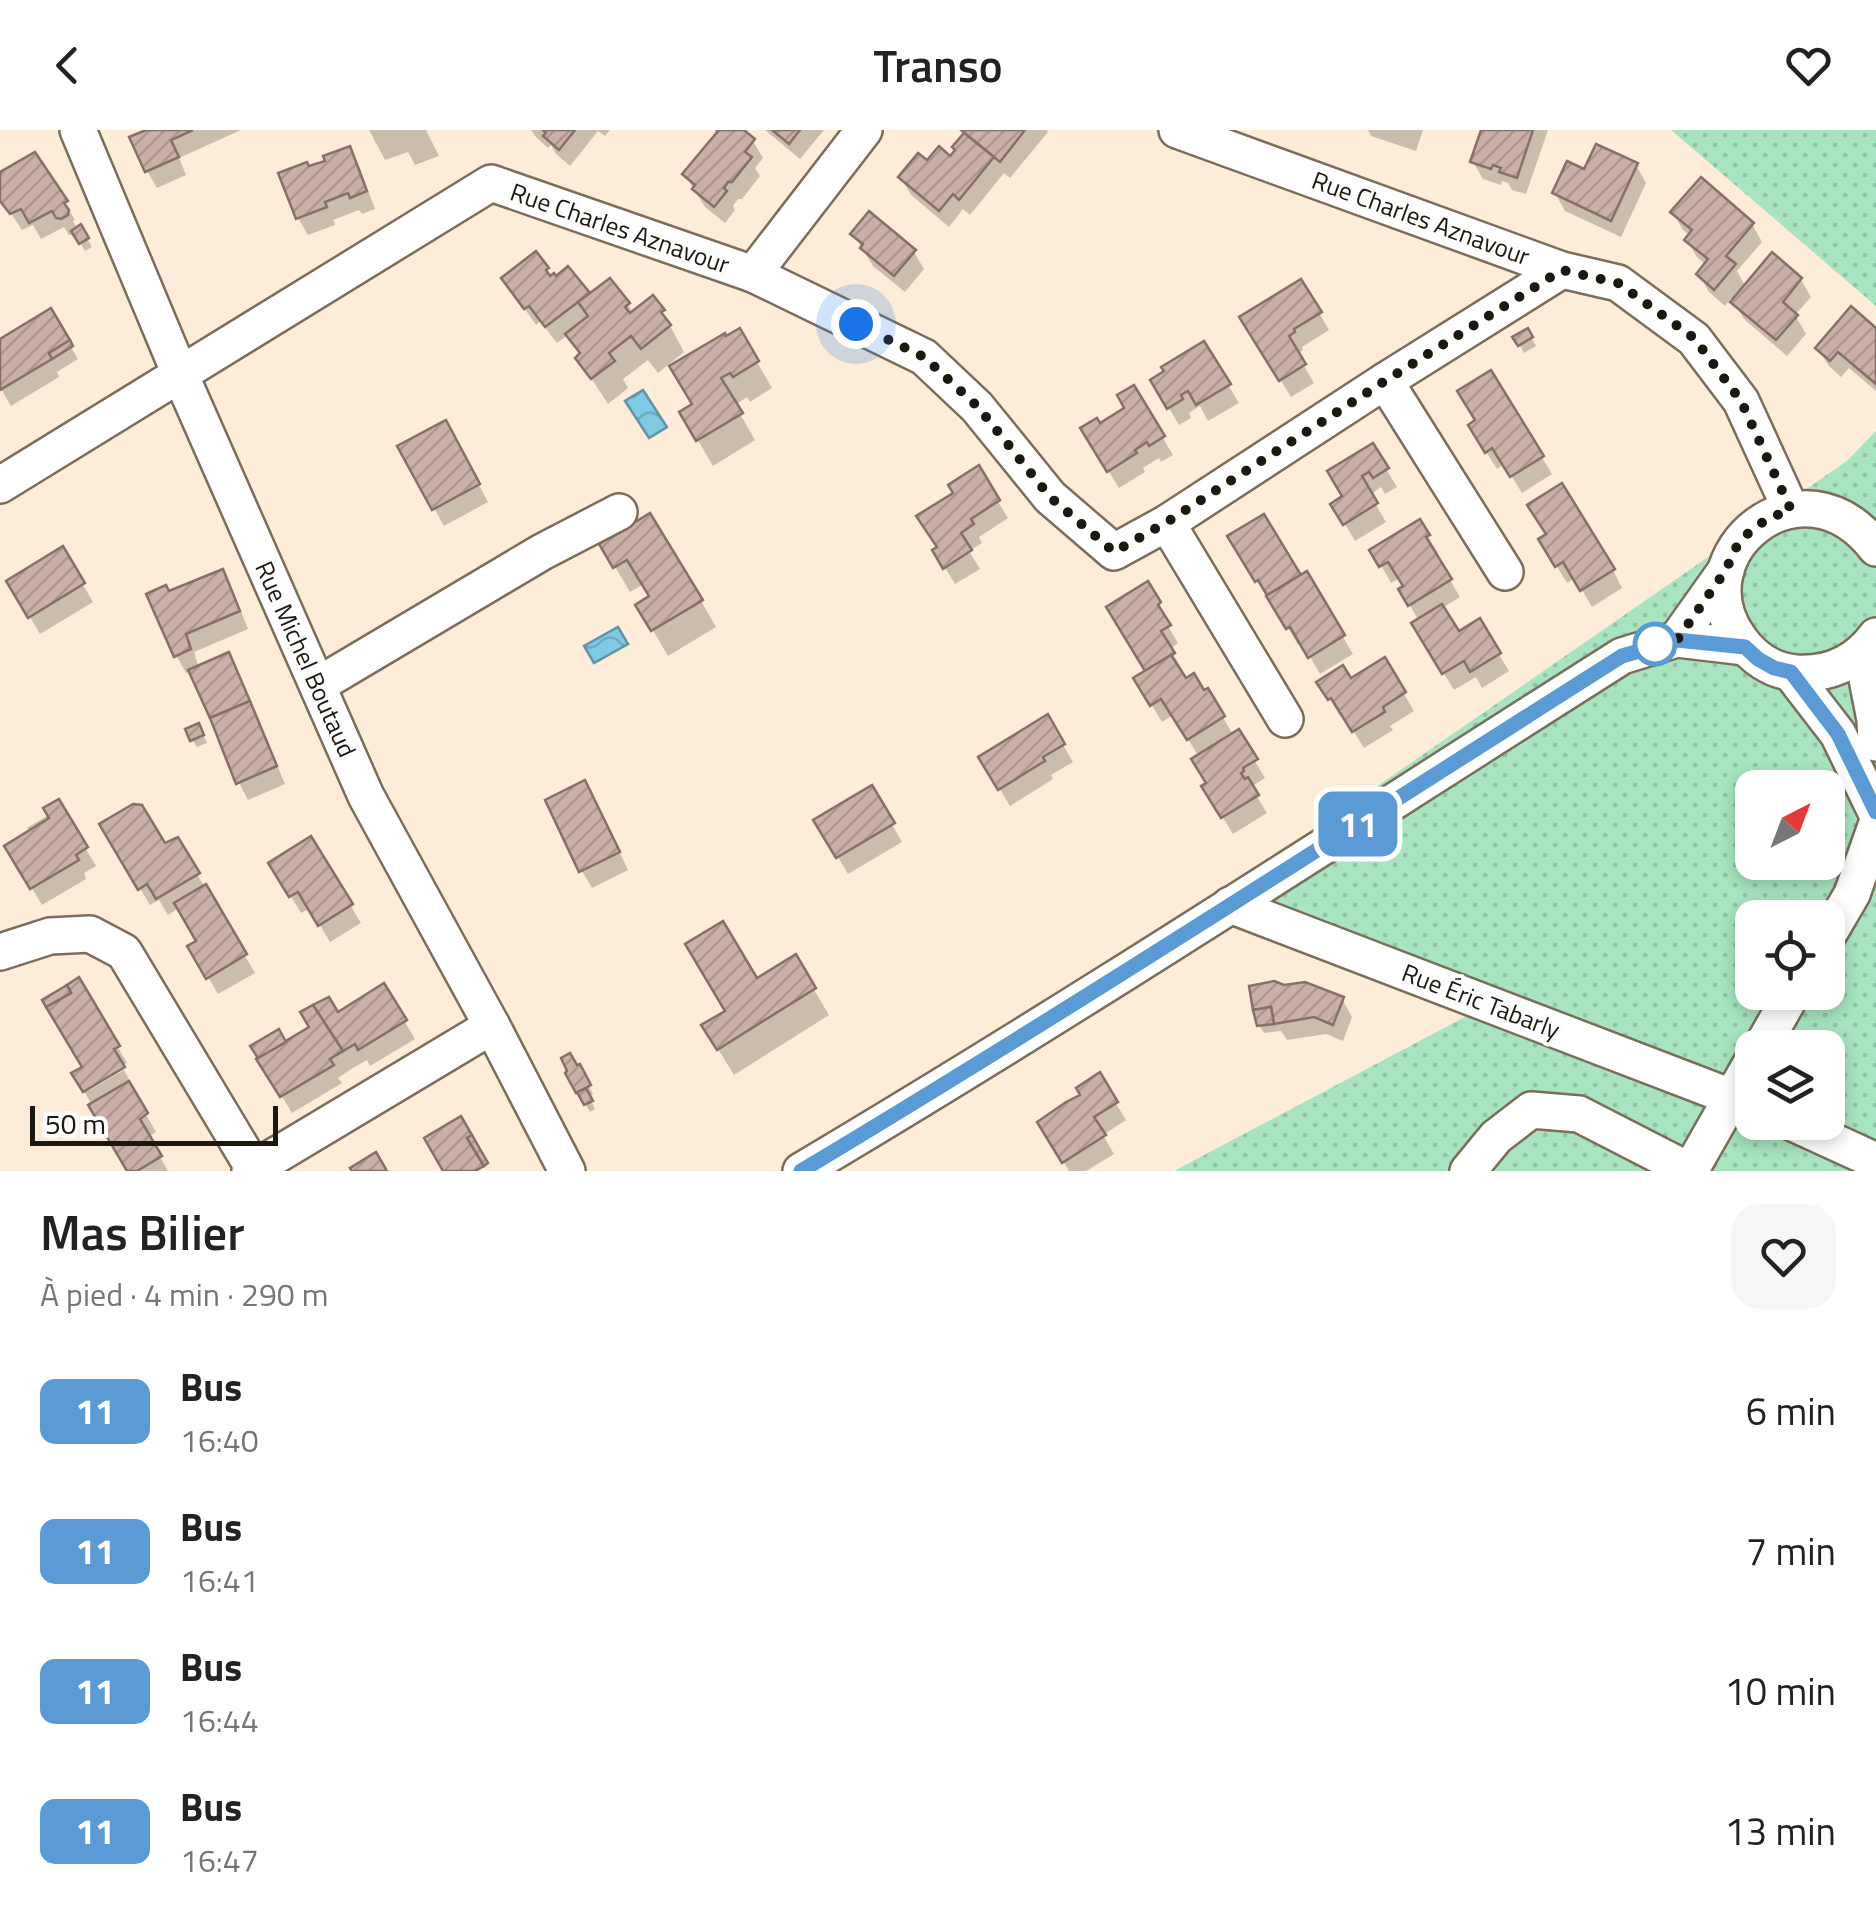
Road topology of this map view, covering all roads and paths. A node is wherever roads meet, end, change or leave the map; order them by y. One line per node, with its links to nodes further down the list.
1 (78, 130): 6 (street, Rue Michel Boutaud)
2 (864, 130): 5 (street, Rue Charles Aznavour)
3 (1176, 130): 4 (street, Rue Charles Aznavour)
4 (1562, 270): 7 (street); 9 (street, Rue Charles Aznavour)
5 (753, 274): 6 (street, Rue Charles Aznavour); 11 (street)
6 (180, 374): 8 (street); 19 (street, Rue Michel Boutaud)
7 (1385, 381): 11 (street); 14 (street)
8 (0, 485)
9 (1791, 510): 12 (street); 13 (street)
10 (619, 512): 19 (street)
11 (1167, 522): 20 (street)
12 (1876, 548)
13 (1726, 570): 15 (street); 17 (street)
14 (1505, 572)
15 (1677, 640): 17 (street); 24 (street)
16 (1869, 644): 18 (street); 21 (street)
17 (1745, 647): 18 (street)
18 (1791, 672): 22 (street)
19 (318, 685): 27 (street, Rue Michel Boutaud)
20 (1285, 719)
21 (1876, 743)
22 (1876, 812)
23 (1876, 826): 25 (street)
24 (1230, 906): 28 (street, Rue Éric Tabarly); 34 (street)
25 (1845, 906)
26 (0, 952): 32 (street)
27 (492, 1026): 32 (street); 33 (street, Rue Michel Boutaud)
28 (1735, 1097)
29 (1735, 1110): 36 (street)
30 (1830, 1140): 31 (street)
31 (1876, 1161)
32 (252, 1170)
33 (568, 1171)
34 (801, 1171)
35 (1468, 1171): 36 (street)
36 (1690, 1171)

